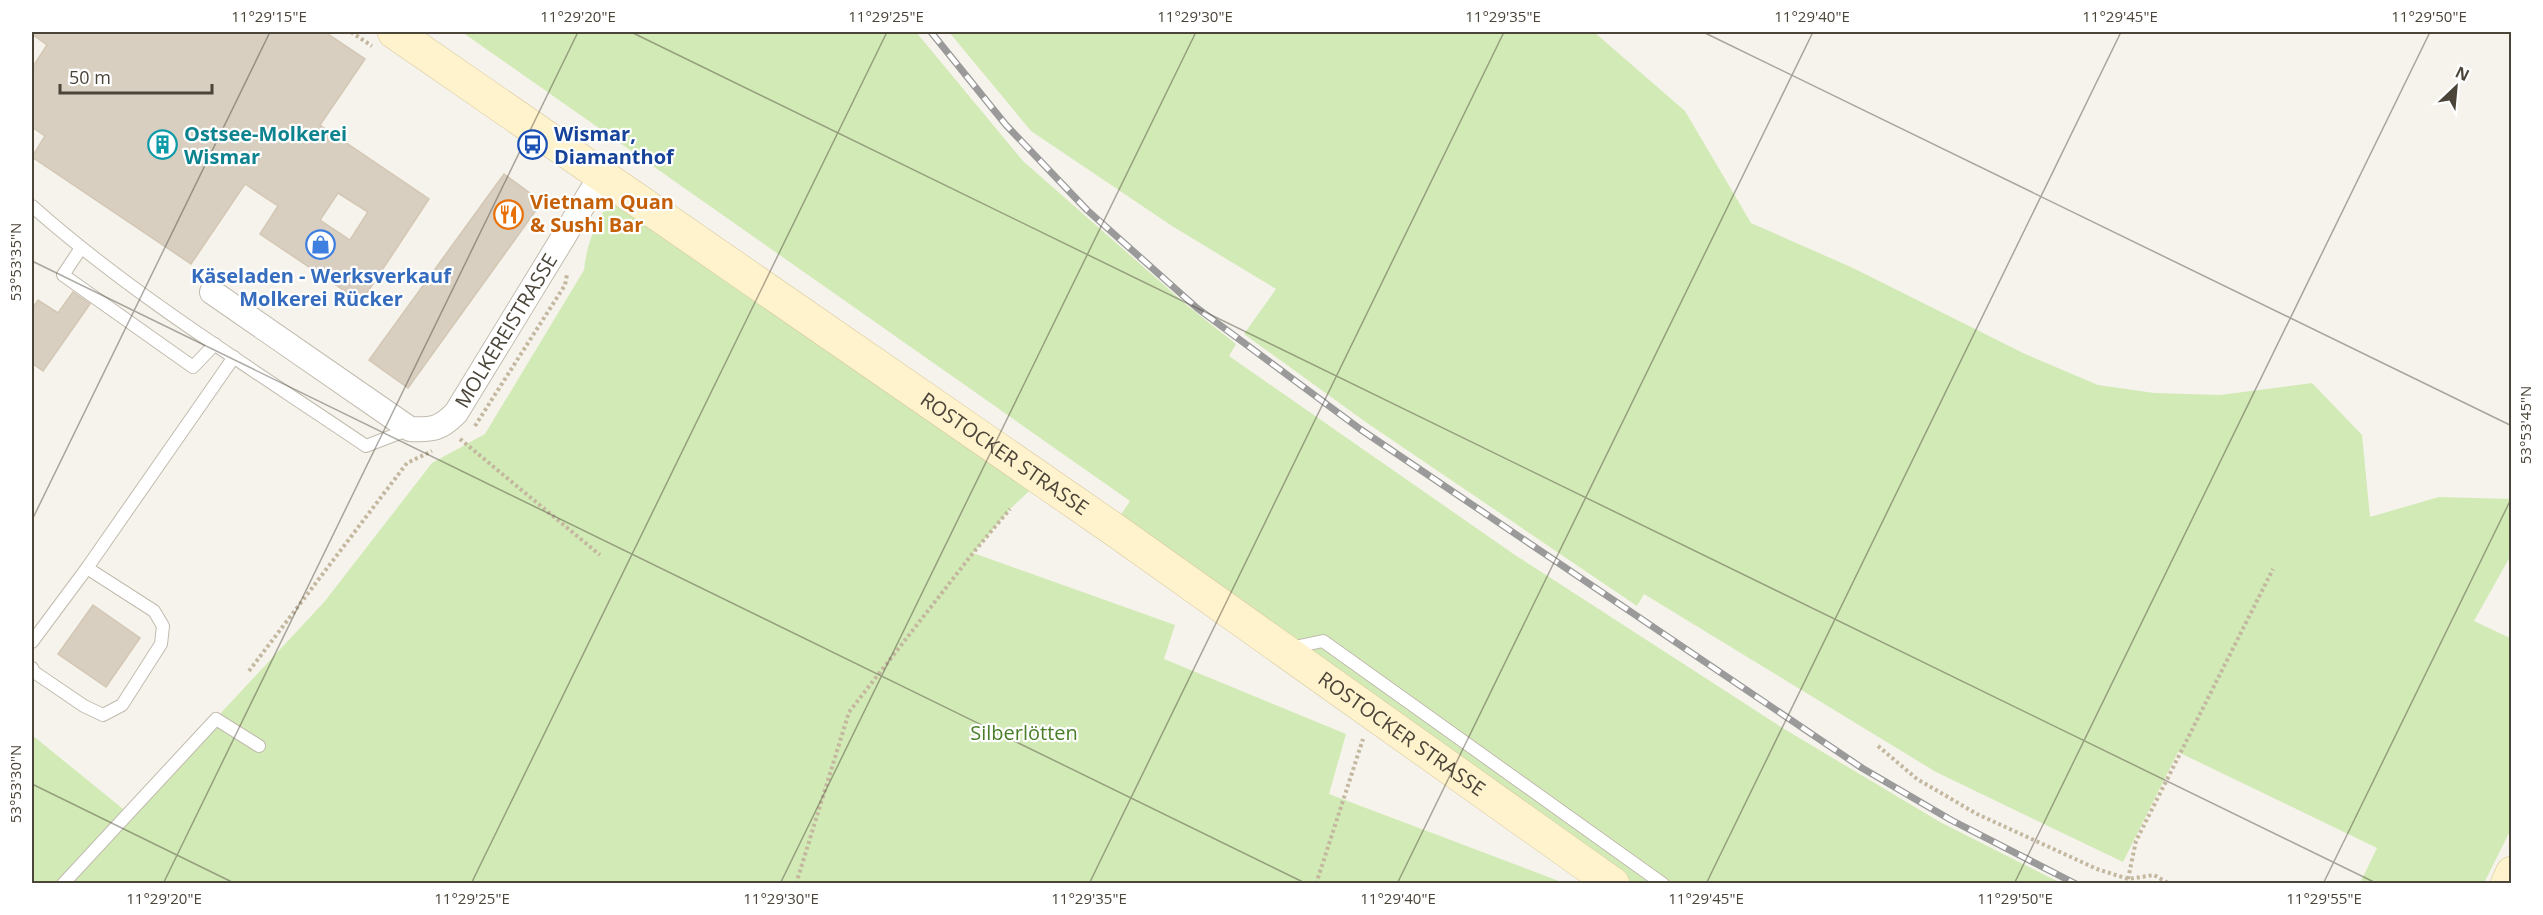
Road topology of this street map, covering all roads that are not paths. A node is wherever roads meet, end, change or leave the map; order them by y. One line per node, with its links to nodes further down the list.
1 (394, 32): 2 (street, ROSTOCKER STRASSE)
2 (602, 174): 8 (street, MOLKEREISTRASSE); 11 (street, ROSTOCKER STRASSE)
3 (32, 206): 4 (lane)
4 (81, 248): 6 (lane); 6 (lane)
5 (212, 292): 8 (street)
6 (215, 344): 7 (lane)
7 (234, 357): 8 (lane); 9 (lane)
8 (410, 429)
9 (87, 568): 10 (lane); 12 (lane)
10 (32, 642)
11 (1284, 650): 16 (street, ROSTOCKER STRASSE); 17 (lane)
12 (32, 668)
13 (258, 746): 15 (lane)
14 (2511, 873): 18 (street)
15 (63, 884)
16 (1613, 884)
17 (1663, 884)
18 (2507, 884)

